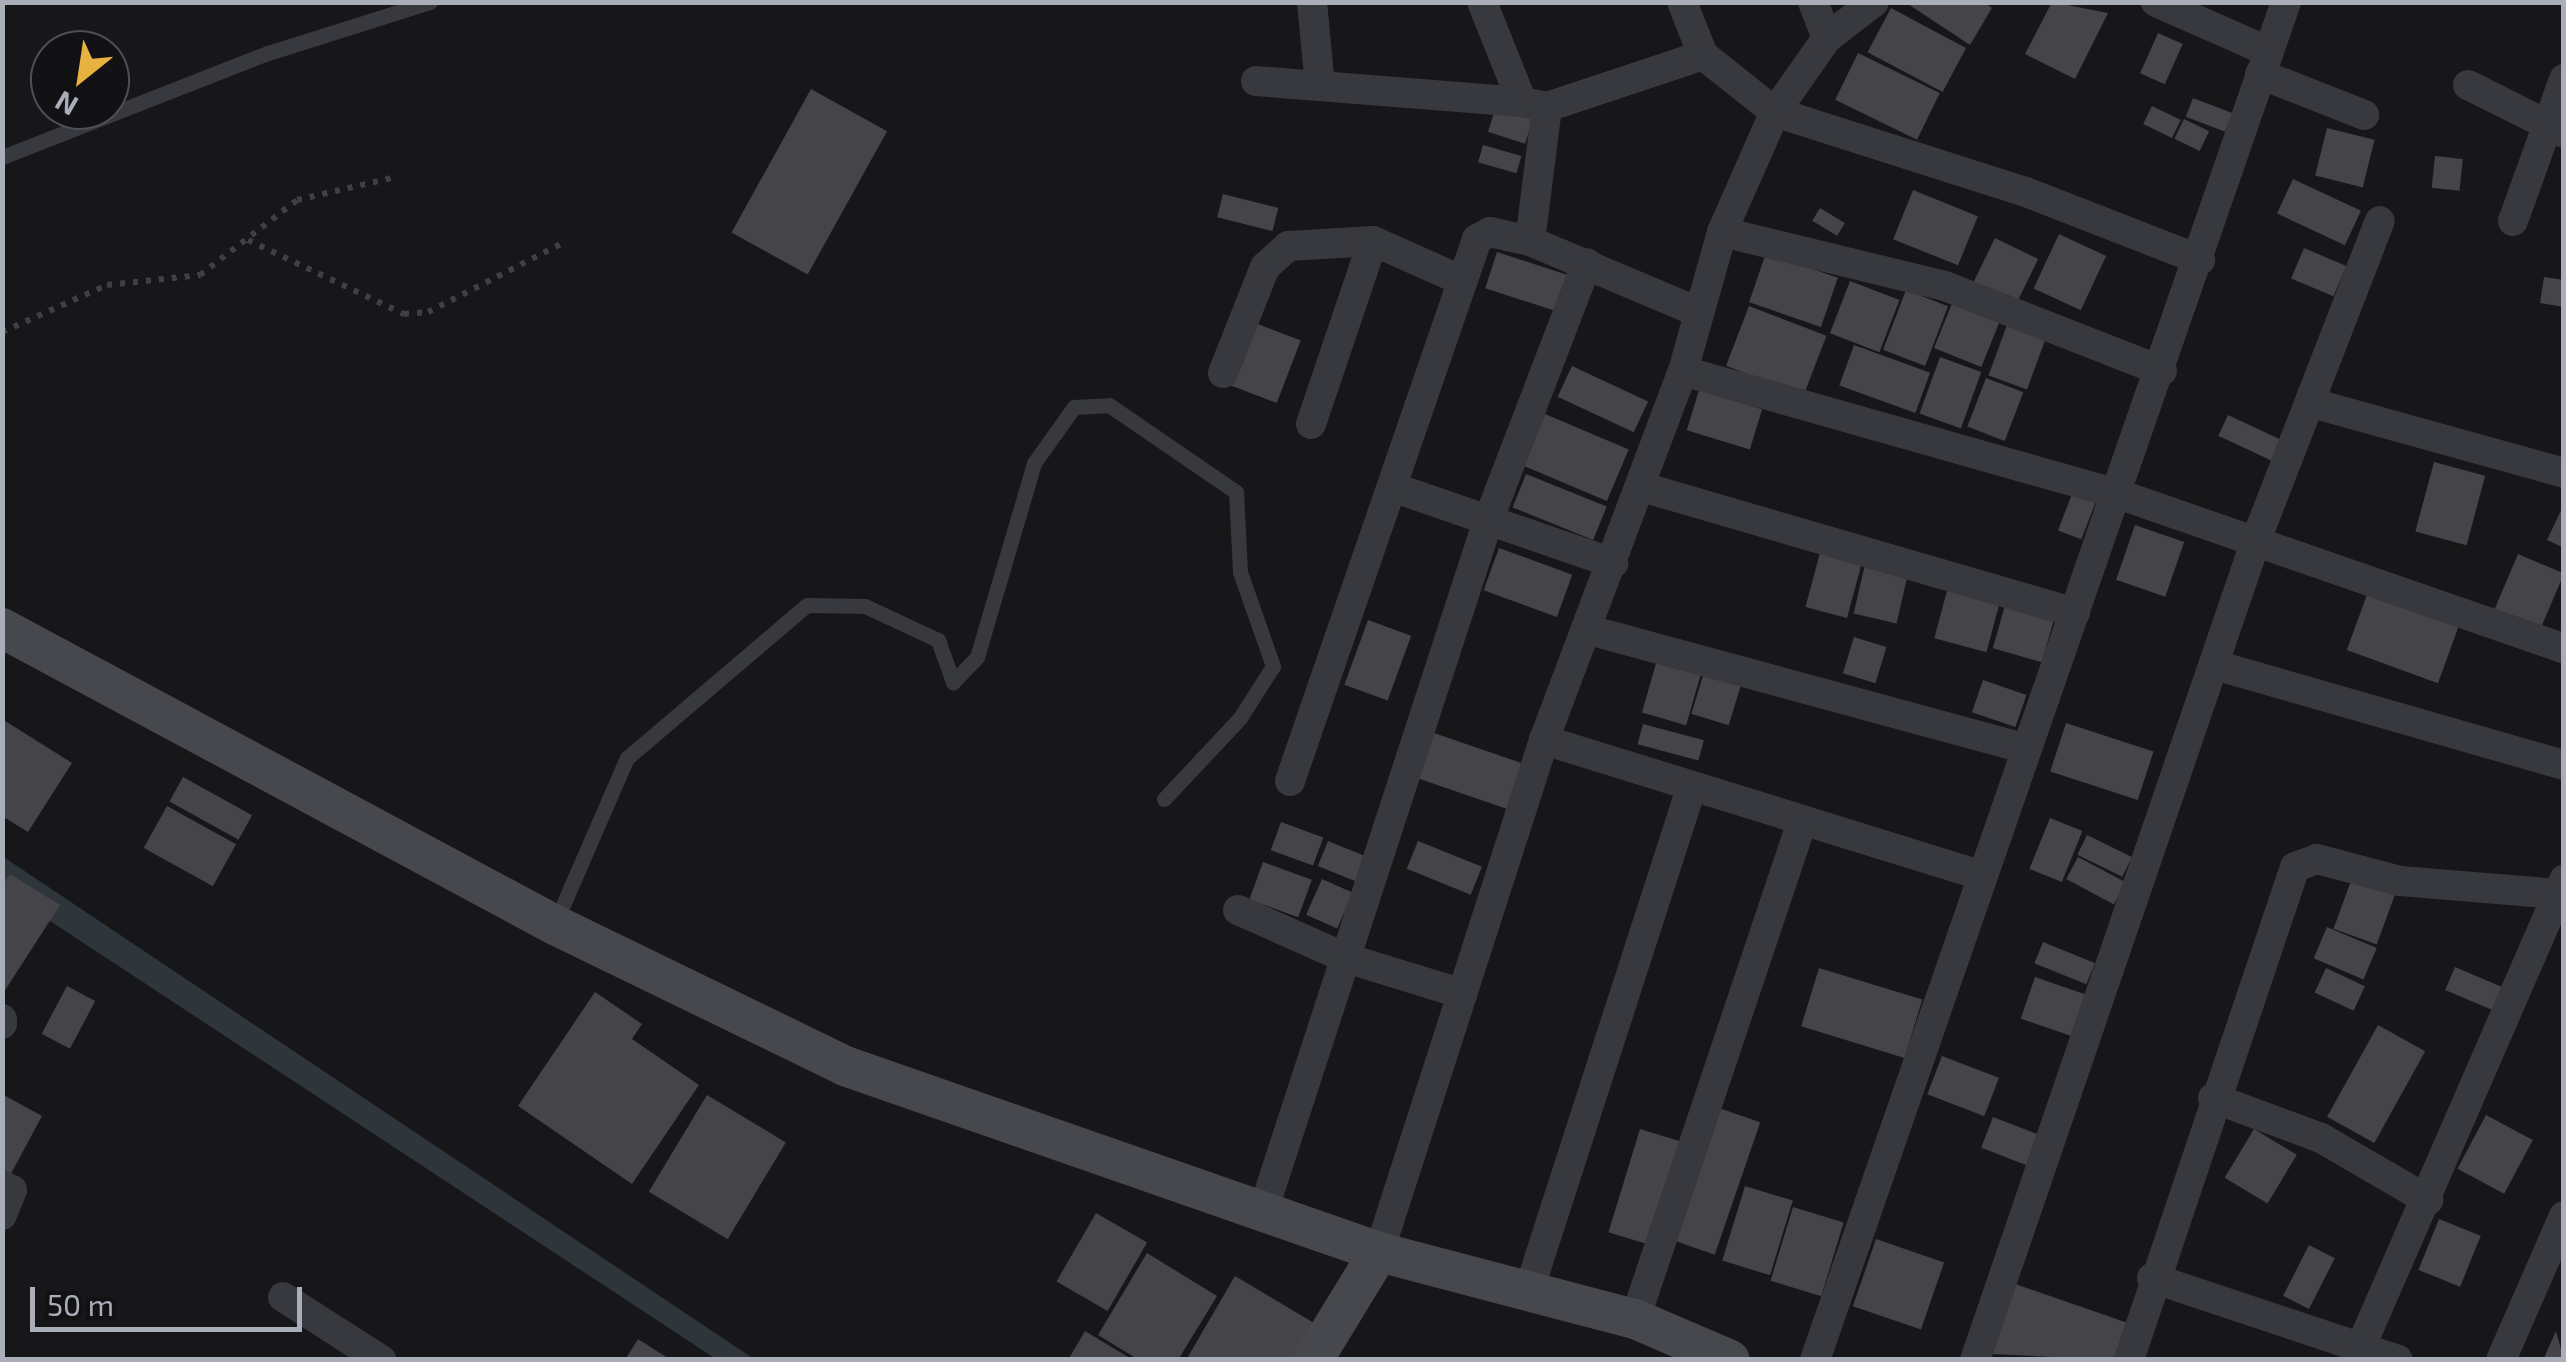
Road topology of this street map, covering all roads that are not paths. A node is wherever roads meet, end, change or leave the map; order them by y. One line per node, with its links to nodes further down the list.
1 (430, 2): 20 (lane)
2 (1312, 2): 15 (street)
3 (1482, 2): 16 (street)
4 (1682, 2): 10 (street)
5 (1813, 2): 9 (street)
6 (1874, 2): 9 (street)
7 (2156, 2): 11 (street)
8 (2286, 2): 11 (street)
9 (1827, 38): 17 (street)
10 (1703, 55): 16 (street); 17 (street)
11 (2264, 62): 18 (street); 26 (street)
12 (2564, 79): 19 (street)
13 (1256, 81): 15 (street)
14 (2468, 85): 19 (street)
15 (1320, 86): 16 (street)
16 (1535, 104): 25 (street)
17 (1776, 112): 23 (street); 26 (street)
18 (2364, 115)
19 (2555, 130): 22 (street)
20 (2, 157)
21 (2380, 221): 33 (street)
22 (2513, 221)
23 (1722, 232): 29 (street); 30 (street)
24 (1373, 241): 28 (street); 32 (street); 34 (street)
25 (1530, 241): 27 (street); 28 (street)
26 (2200, 260): 30 (street)
27 (1586, 263): 29 (street); 39 (street)
28 (1463, 281): 37 (street)
29 (1698, 312): 31 (street)
30 (2162, 371): 38 (street)
31 (1683, 372): 36 (street); 38 (street)
32 (1223, 373)
33 (2312, 404): 35 (street); 40 (street)
34 (1311, 424)
35 (2564, 473)
36 (1642, 487): 41 (street); 42 (street)
37 (1395, 488): 39 (street); 50 (street)
38 (2122, 496): 40 (street); 42 (street)
39 (1488, 521): 41 (street); 58 (street)
40 (2256, 540): 45 (street); 46 (street)
41 (1613, 563): 44 (street)
42 (2076, 613): 48 (street)
43 (2, 628): 57 (main road)
44 (1589, 630): 47 (street); 48 (street)
45 (2564, 648)
46 (2215, 665): 49 (street); 76 (street)
47 (1544, 740): 51 (street); 59 (street)
48 (2026, 749): 54 (street)
49 (2564, 765)
50 (1290, 782)
51 (1691, 789): 53 (street); 68 (street)
52 (1164, 800): 57 (lane)
53 (1801, 825): 54 (street); 70 (street)
54 (1982, 876): 75 (street)
55 (2561, 887): 60 (street); 62 (street)
56 (1238, 910): 58 (street)
57 (555, 925): 63 (main road)
58 (1346, 958): 59 (street); 63 (street)
59 (1463, 994): 66 (street)
60 (2213, 1098): 62 (street); 67 (street)
61 (2, 1185): 64 (street)
62 (2428, 1200): 71 (street)
63 (1263, 1210): 66 (main road)
64 (2, 1215)
65 (2564, 1216): 79 (street)
66 (1379, 1252): 68 (main road); 73 (main road)
67 (2152, 1278): 71 (street); 77 (street)
68 (1528, 1293): 70 (main road)
69 (282, 1297): 72 (street)
70 (1635, 1320): 74 (main road)
71 (2358, 1353): 78 (street)
72 (381, 1360)
73 (1314, 1360)
74 (1730, 1360)
75 (1815, 1360)
76 (1975, 1360)
77 (2129, 1360)
78 (2398, 1360)
79 (2501, 1360)

